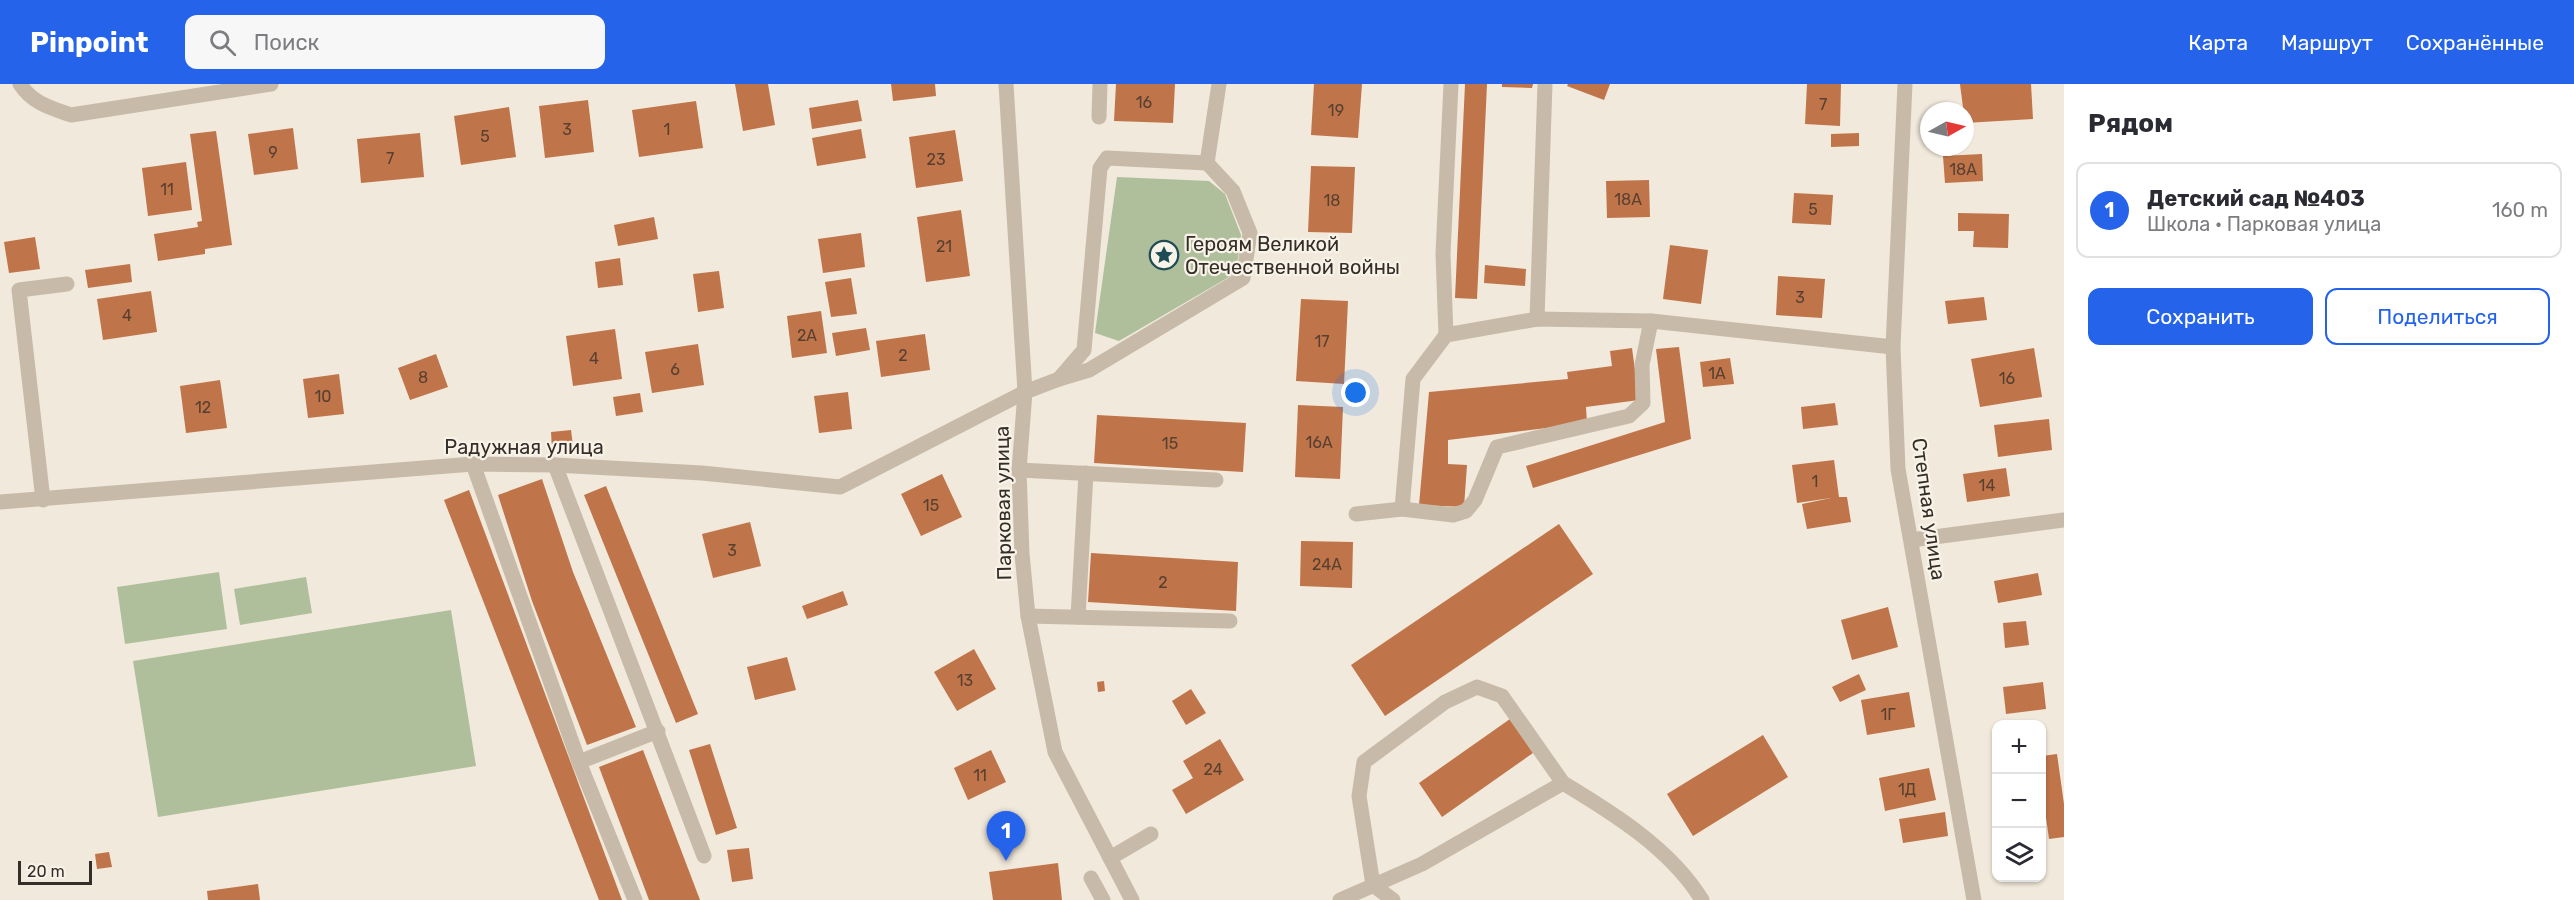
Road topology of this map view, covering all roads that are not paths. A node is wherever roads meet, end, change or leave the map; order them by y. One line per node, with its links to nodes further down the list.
1 (20, 84): 2 (street)
2 (271, 84)
3 (1006, 84): 17 (street, Парковая улица)
4 (1100, 84): 9 (street)
5 (1219, 84): 10 (street)
6 (1451, 84): 14 (street)
7 (1545, 84): 12 (street)
8 (1905, 84): 15 (street, Степная улица)
9 (1099, 117)
10 (1207, 163): 16 (street); 16 (street, Радужная улица)
11 (67, 284): 23 (street)
12 (1537, 319): 13 (street); 14 (street)
13 (1651, 321): 15 (street); 25 (street)
14 (1446, 335): 25 (street)
15 (1893, 347): 28 (street, Степная улица)
16 (1059, 379): 17 (street, Радужная улица)
17 (1024, 392): 19 (street, Радужная улица); 20 (street, Парковая улица)
18 (473, 464): 19 (street, Радужная улица); 23 (street, Радужная улица); 33 (street)
19 (555, 465): 32 (street)
20 (1019, 470): 21 (street); 29 (street, Парковая улица)
21 (1086, 473): 22 (street); 30 (street)
22 (1216, 480)
23 (43, 500): 24 (street, Радужная улица)
24 (0, 502)
25 (1401, 509): 26 (street)
26 (1356, 514)
27 (2064, 520): 28 (street)
28 (1911, 540): 46 (street, Степная улица)
29 (1028, 616): 30 (street); 37 (street, Парковая улица)
30 (1078, 617): 31 (street)
31 (1230, 621)
32 (658, 731): 33 (street); 36 (street)
33 (579, 762): 40 (street)
34 (1563, 783): 39 (street); 39 (street); 45 (street)
35 (1150, 834): 37 (street)
36 (704, 856)
37 (1110, 858): 42 (street, Парковая улица)
38 (1091, 878): 41 (street)
39 (1373, 885): 43 (street); 44 (street)
40 (635, 900)
41 (1103, 900)
42 (1132, 900)
43 (1340, 900)
44 (1393, 900)
45 (1702, 900)
46 (1974, 900)

